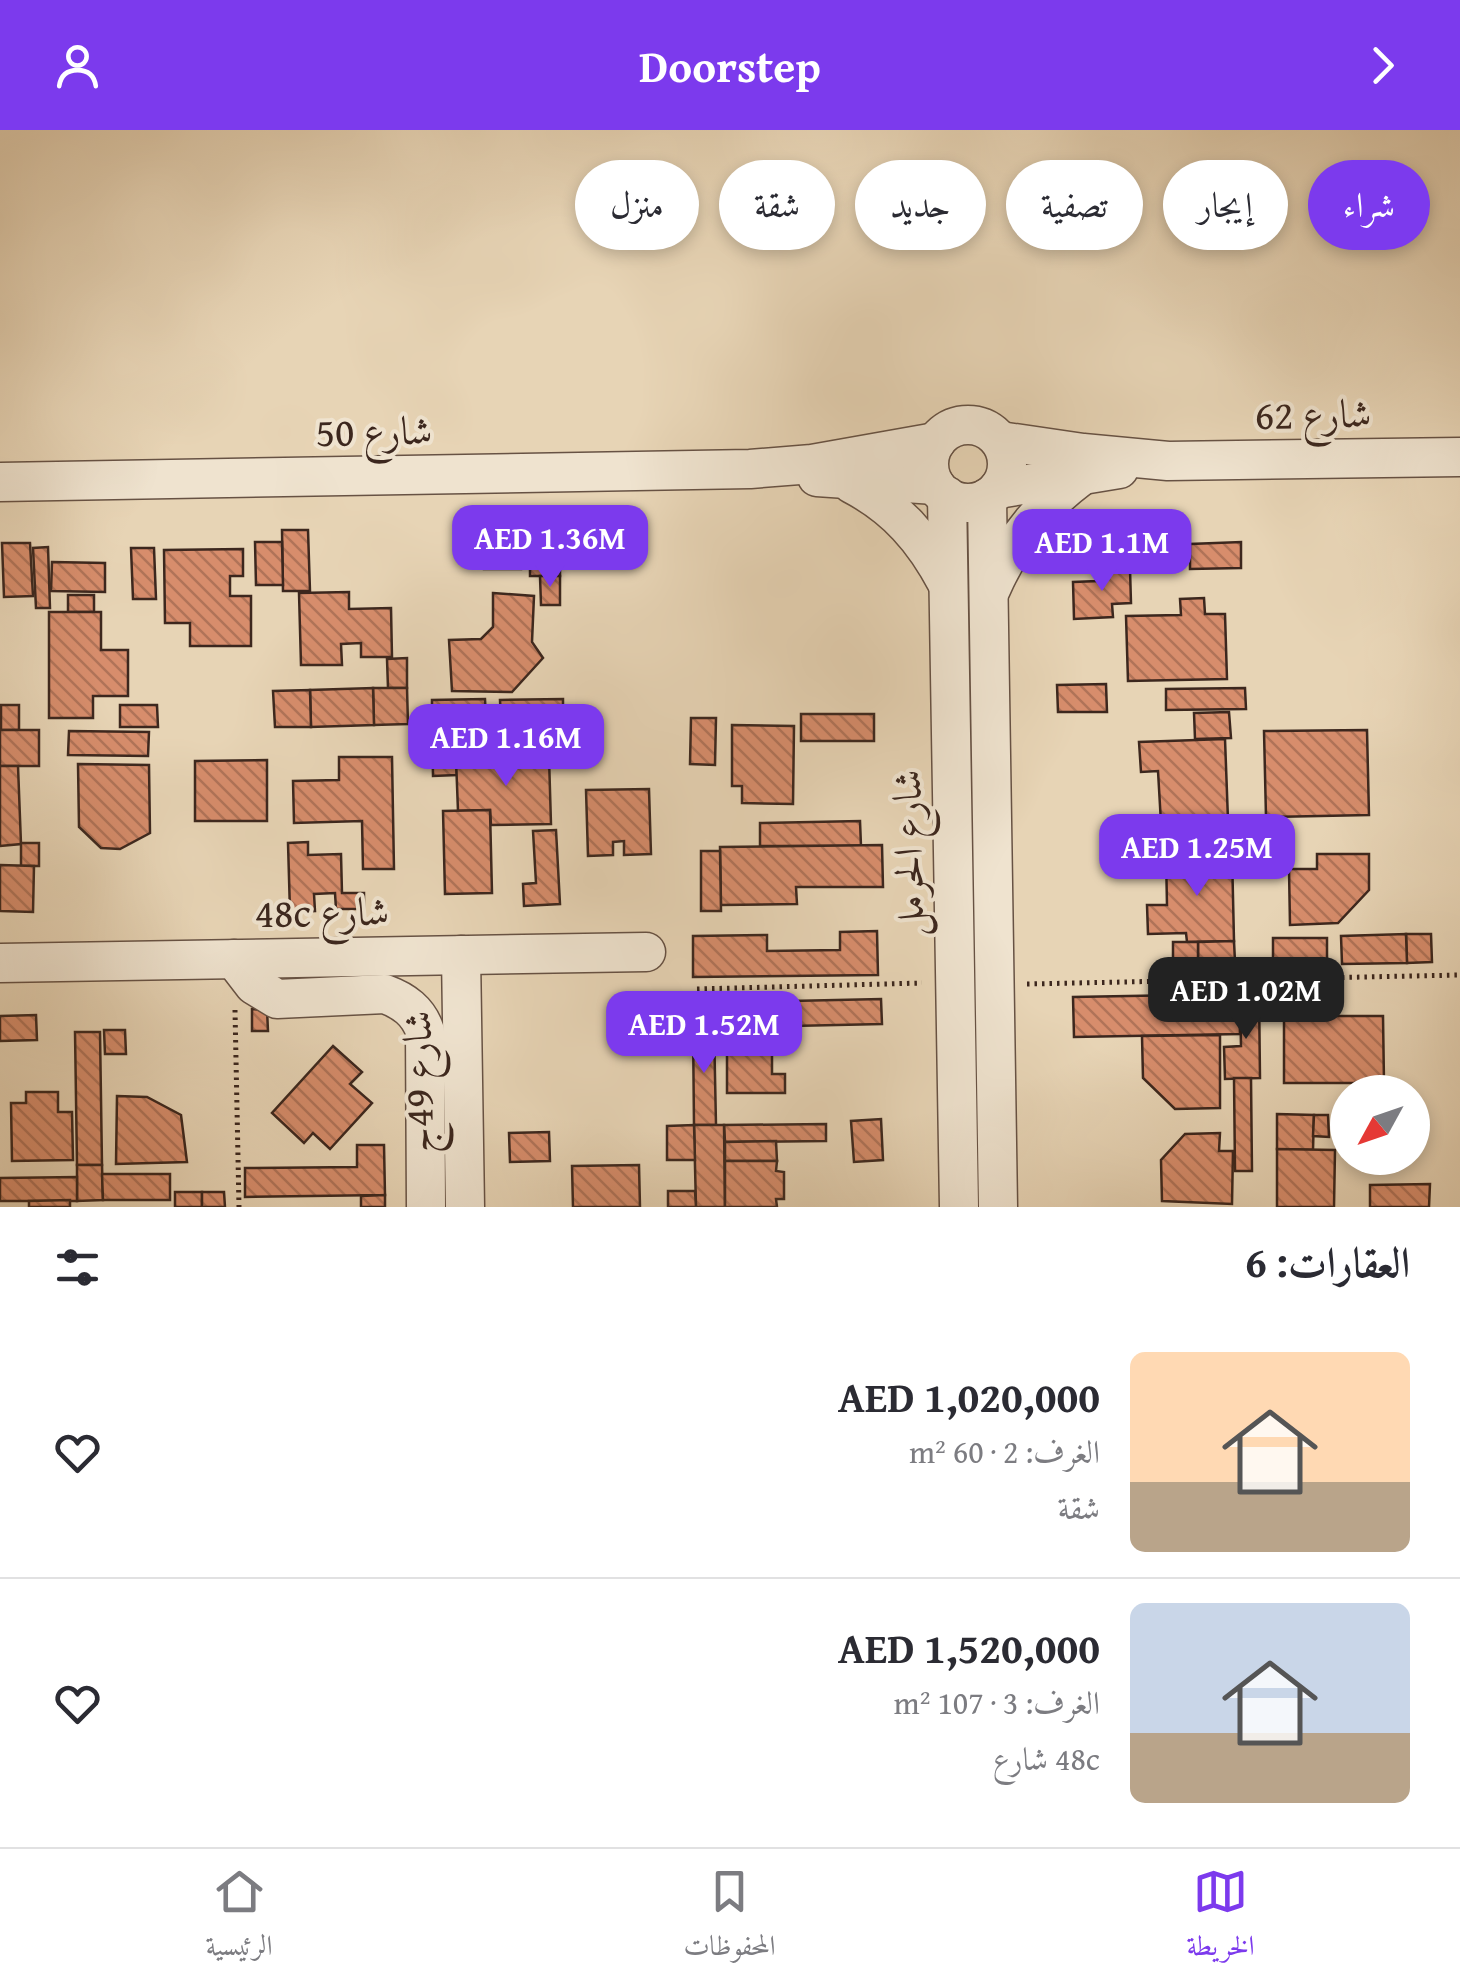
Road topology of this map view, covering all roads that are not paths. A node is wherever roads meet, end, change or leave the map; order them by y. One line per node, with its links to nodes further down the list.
1 (1000, 441): 2 (street); 4 (street, شارع 62); 10 (street)
2 (936, 442): 5 (street, شارع 50); 9 (street)
3 (1460, 457): 4 (street, شارع 62)
4 (1168, 461): 6 (street, شارع 62)
5 (750, 470): 7 (street, شارع 50); 8 (street, شارع 50)
6 (1081, 476): 10 (street, شارع 62); 12 (street)
7 (846, 480): 9 (street, شارع 50); 11 (street)
8 (0, 482)
9 (941, 490): 10 (street); 11 (street, شارع الحرمل)
10 (992, 494): 12 (street)
11 (948, 586): 19 (street, شارع الحرمل)
12 (988, 596): 20 (street)
13 (646, 952): 14 (street, 48c شارع)
14 (461, 955): 15 (street, 48c شارع); 18 (street, شارع 49ج)
15 (234, 959): 16 (street, 48c شارع); 17 (street)
16 (0, 963)
17 (426, 1207)
18 (465, 1207)
19 (959, 1207)
20 (998, 1207)

